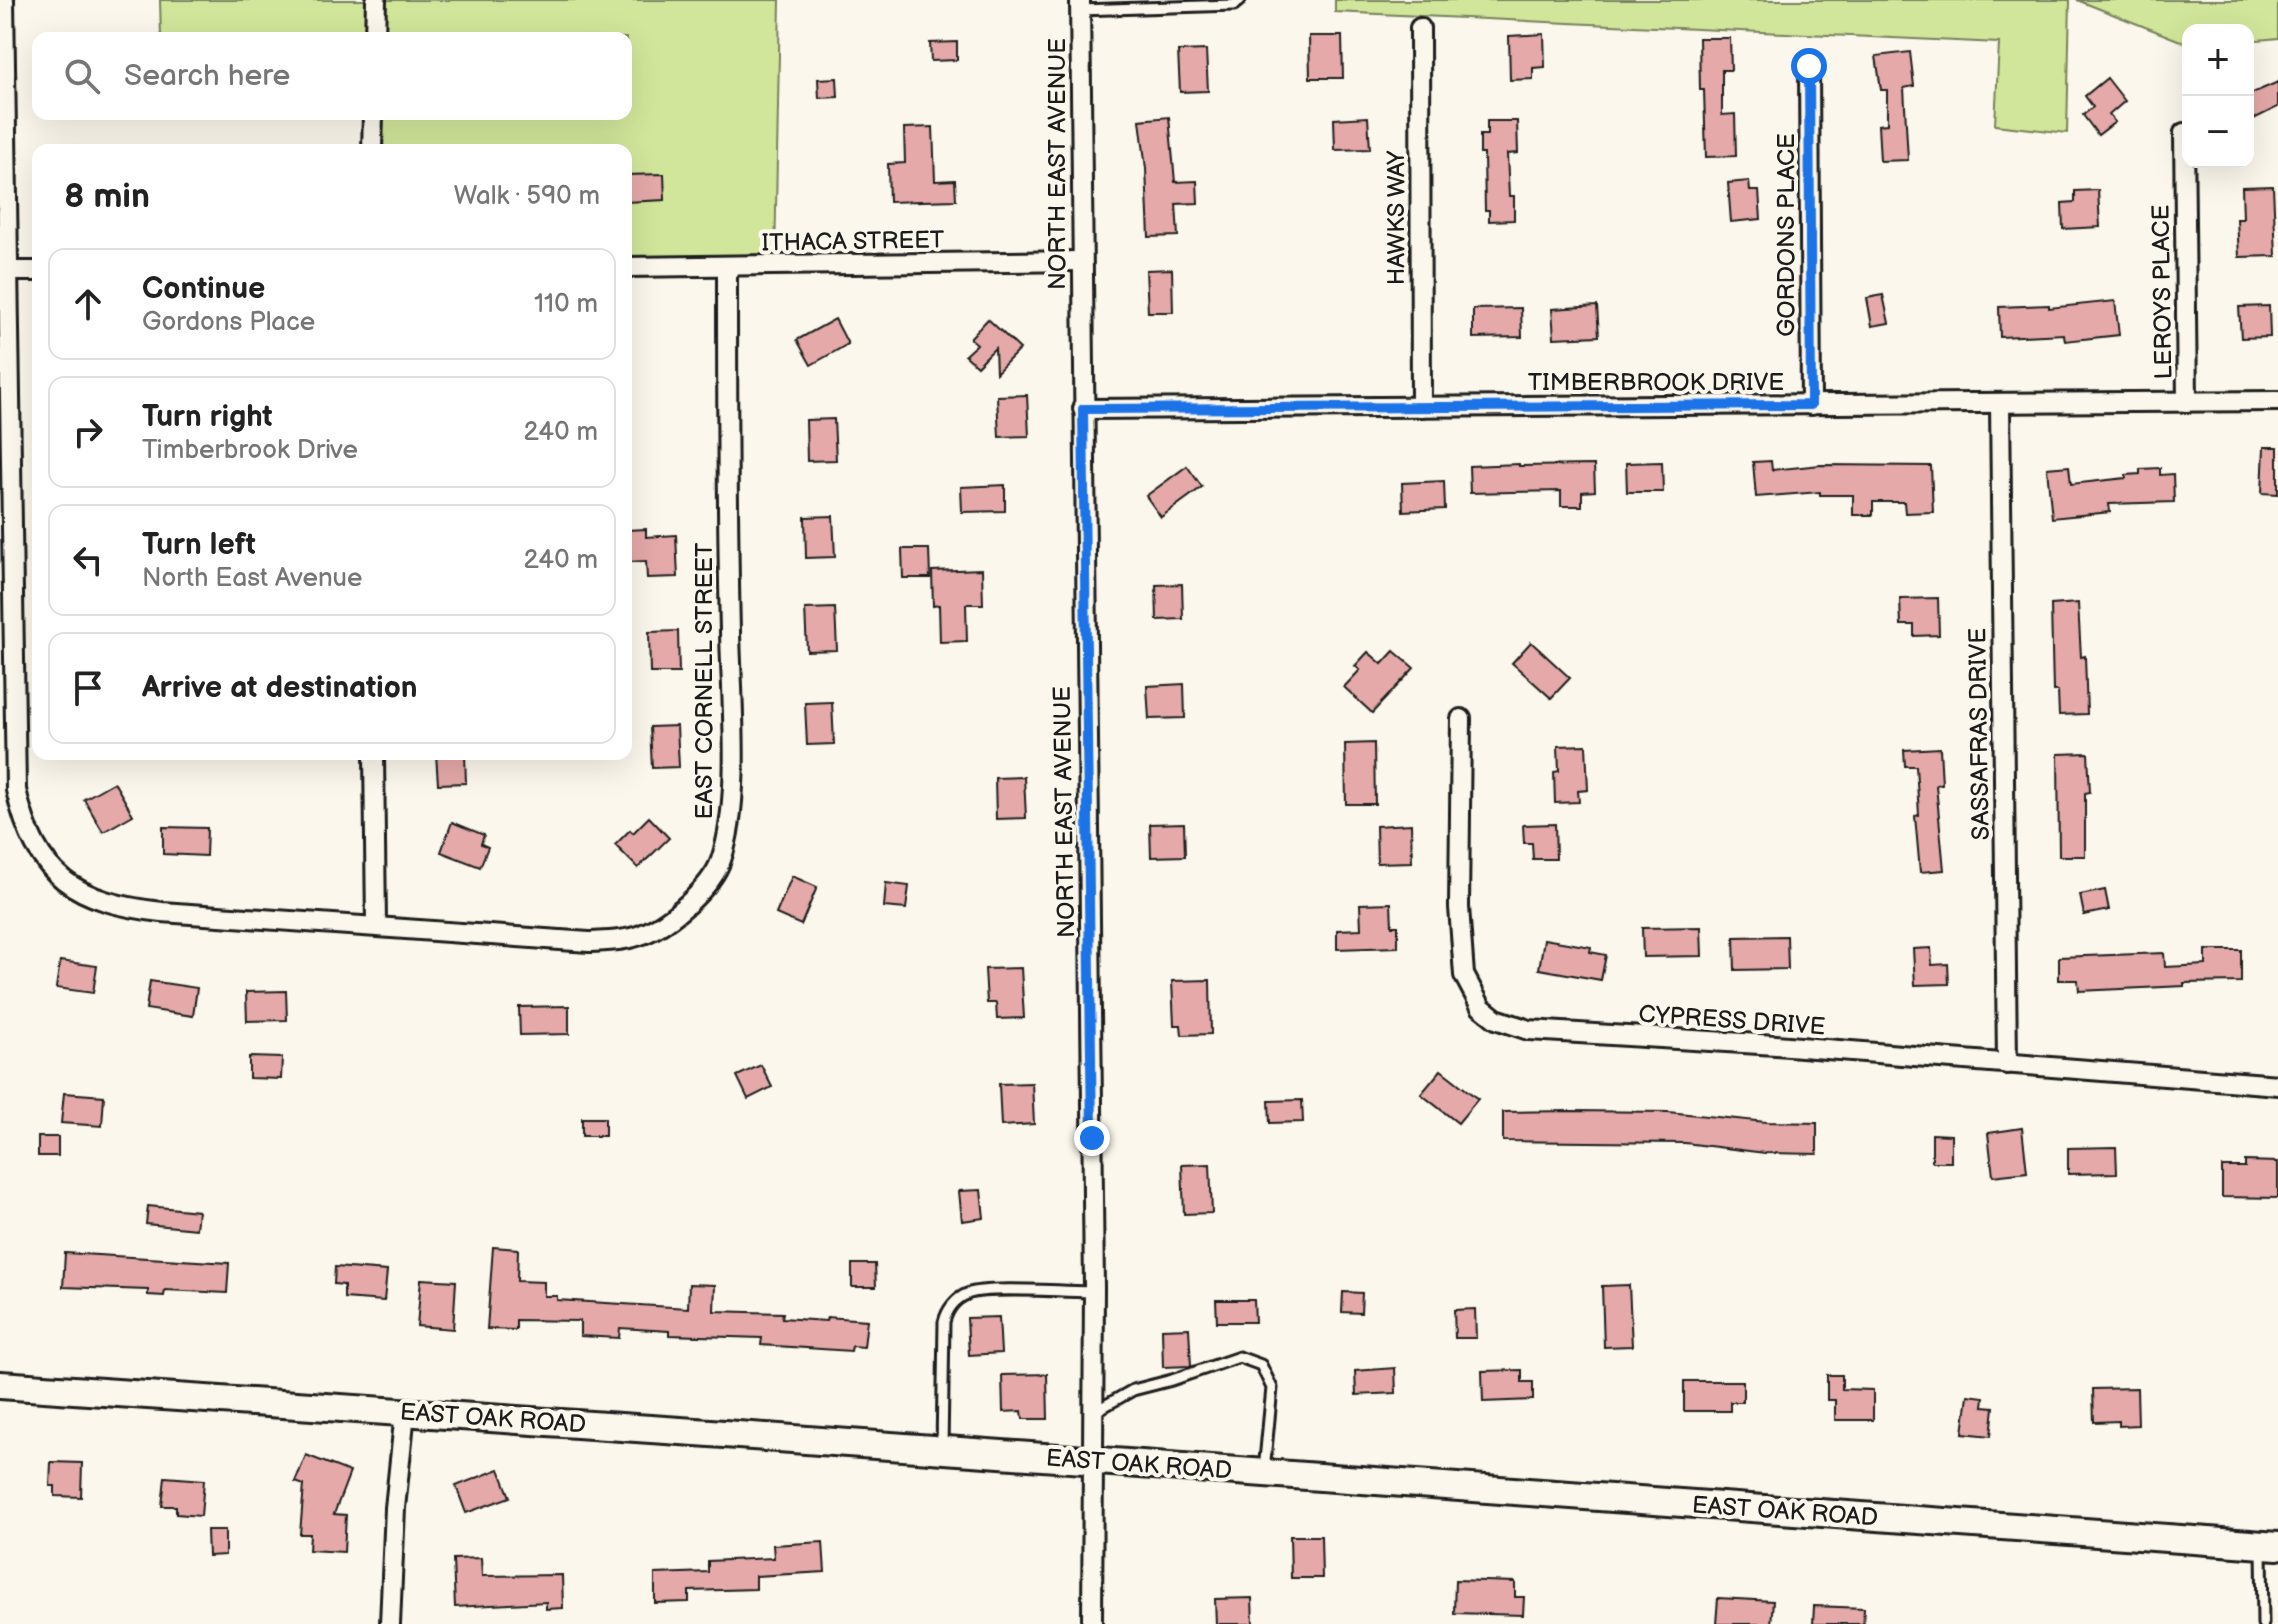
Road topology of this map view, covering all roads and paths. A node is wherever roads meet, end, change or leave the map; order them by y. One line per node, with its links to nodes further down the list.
1 (4, 0): 14 (street, EAST CORNELL STREET)
2 (376, 0): 6 (street)
3 (1240, 0): 4 (lane)
4 (1080, 5): 11 (street, NORTH EAST AVENUE)
5 (1420, 28): 20 (street, HAWKS WAY)
6 (375, 32)
7 (1809, 66): 19 (street, GORDONS PLACE)
8 (373, 120): 9 (street)
9 (372, 144)
10 (2184, 168): 17 (street, LEROYS PLACE)
11 (1081, 261): 13 (street, ITHACA STREET); 21 (street, NORTH EAST AVENUE)
12 (632, 267): 13 (street, ITHACA STREET)
13 (727, 267): 24 (street, EAST CORNELL STREET)
14 (8, 271): 15 (street); 24 (street, EAST CORNELL STREET)
15 (32, 271)
16 (2278, 401): 17 (street, TIMBERBROOK DRIVE)
17 (2187, 402): 18 (street, TIMBERBROOK DRIVE)
18 (2000, 403): 19 (street, TIMBERBROOK DRIVE); 25 (street, SASSAFRAS DRIVE)
19 (1811, 405): 20 (street, TIMBERBROOK DRIVE)
20 (1421, 407): 21 (street, TIMBERBROOK DRIVE)
21 (1083, 409): 27 (street, NORTH EAST AVENUE)
22 (1461, 719): 25 (street, CYPRESS DRIVE)
23 (374, 760): 24 (street)
24 (376, 926)
25 (2007, 1064): 26 (street, CYPRESS DRIVE)
26 (2278, 1085)
27 (1094, 1292): 30 (street, NORTH EAST AVENUE); 31 (lane)
28 (0, 1385): 29 (street, EAST OAK ROAD)
29 (405, 1412): 31 (street, EAST OAK ROAD); 35 (street)
30 (1094, 1412): 32 (street, NORTH EAST AVENUE); 33 (lane)
31 (942, 1450): 32 (street, EAST OAK ROAD)
32 (1093, 1461): 33 (street, EAST OAK ROAD); 36 (street, NORTH EAST AVENUE)
33 (1263, 1473): 34 (street, EAST OAK ROAD)
34 (2270, 1545): 37 (lane)
35 (390, 1624)
36 (1092, 1624)
37 (2263, 1624)

